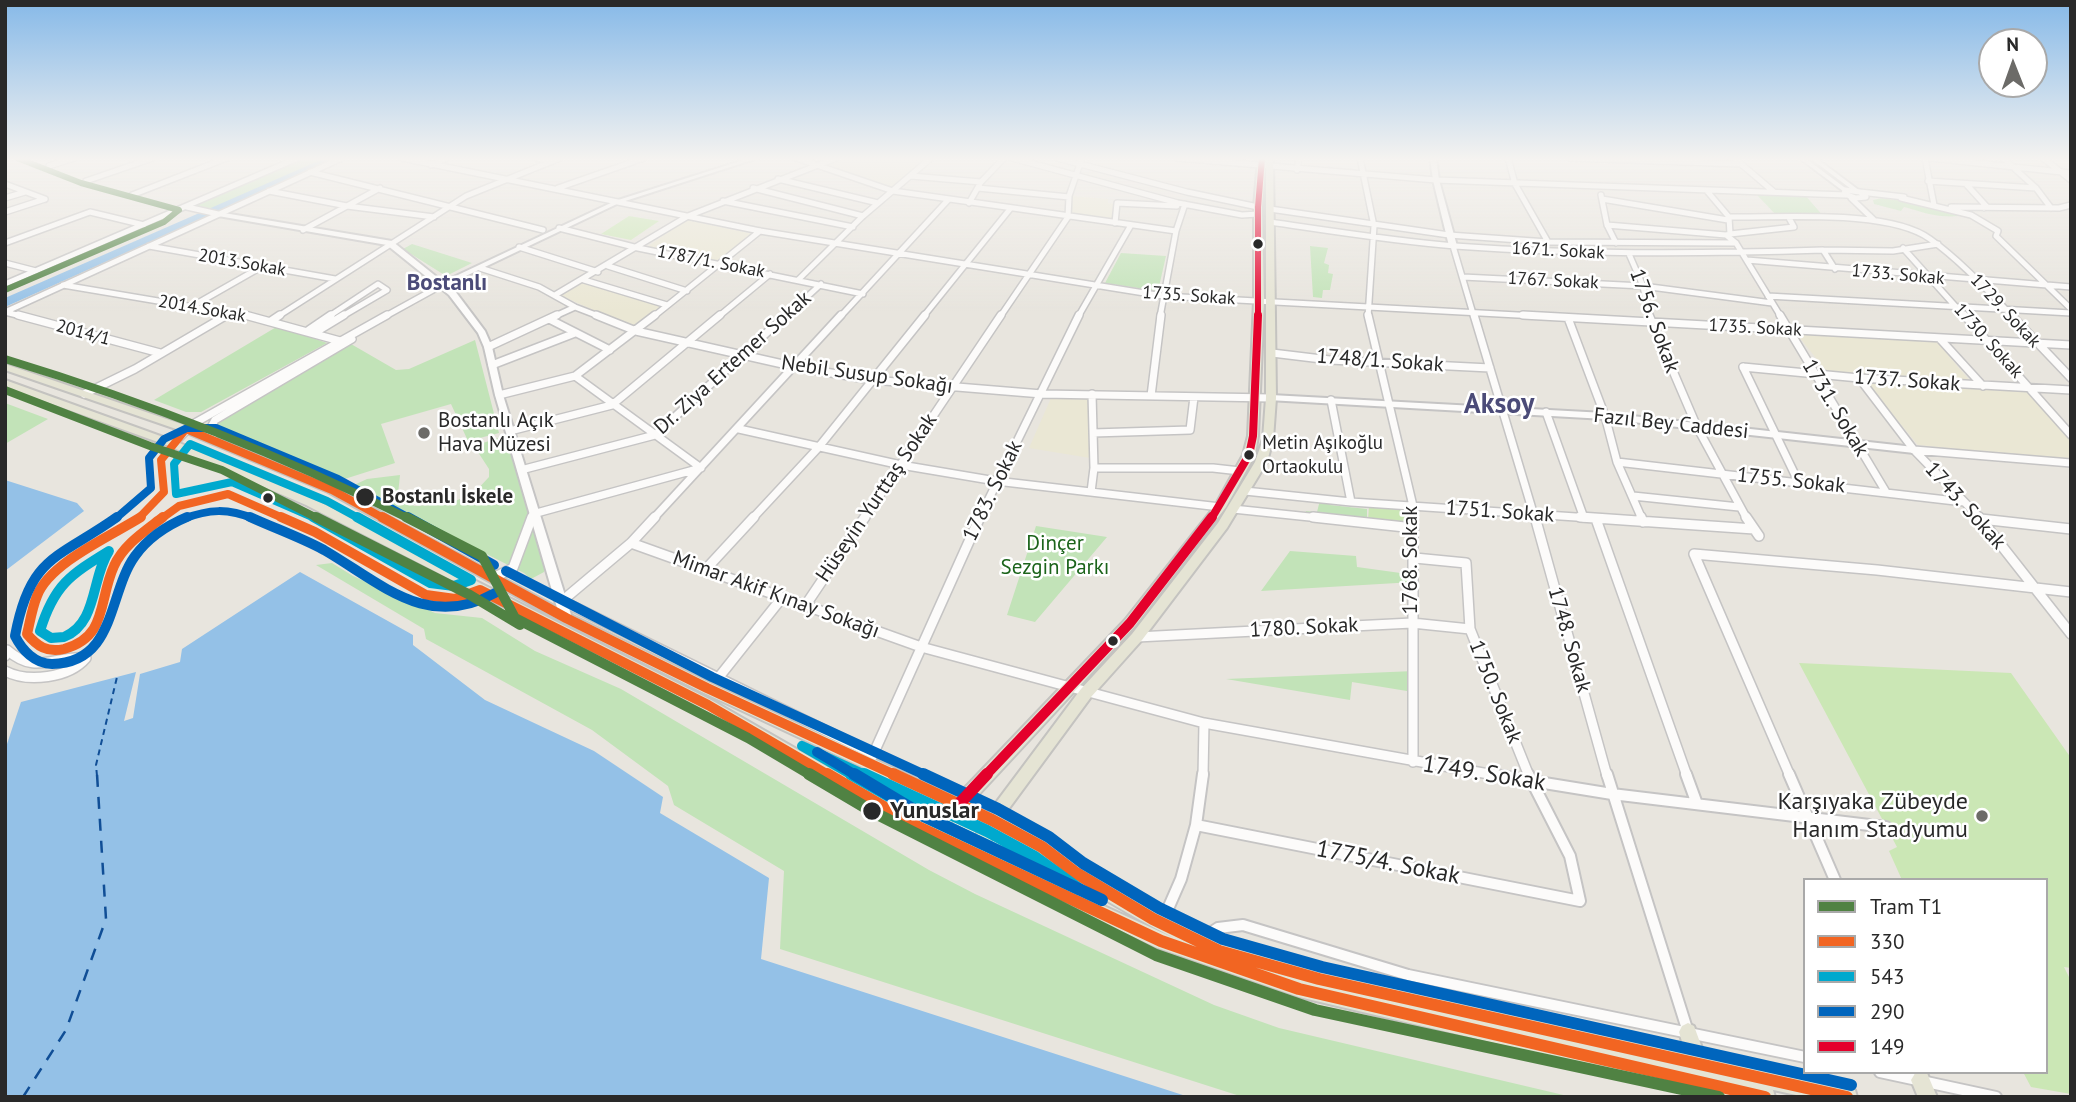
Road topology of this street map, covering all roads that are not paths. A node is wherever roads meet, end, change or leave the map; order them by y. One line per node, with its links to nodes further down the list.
1 (180, 209): 43 (street)
2 (196, 209): 32 (street)
3 (226, 209): 32 (street)
4 (341, 209): 49 (street)
5 (374, 209): 36 (street)
6 (445, 209): 36 (street)
7 (468, 209): 50 (street)
8 (593, 209): 50 (street)
9 (596, 209): 47 (street)
10 (655, 209): 34 (street, 1735. Sokak)
11 (703, 209): 34 (street)
12 (764, 209): 48 (street)
13 (837, 209): 35 (street)
14 (871, 209): 35 (street)
15 (940, 209): 71 (street)
16 (1009, 209): 76 (street)
17 (1019, 209): 37 (street)
18 (1068, 209): 37 (street)
19 (1116, 209): 42 (street)
20 (1183, 209): 52 (street)
21 (1208, 209): 31 (street, 1671. Sokak)
22 (1371, 209): 46 (street, 1768. Sokak)
23 (1443, 209): 54 (street)
24 (1529, 209): 56 (street)
25 (1604, 209): 45 (street)
26 (1671, 209): 38 (street, 1729. Sokak)
27 (1721, 209): 38 (street)
28 (1863, 209): 40 (street)
29 (1954, 209): 33 (street)
30 (1970, 209): 33 (street)
31 (1262, 210): 41 (main road); 46 (street, 1671. Sokak); 103 (main road)
32 (215, 214): 49 (street); 63 (street)
33 (1971, 215): 94 (street)
34 (688, 216): 51 (street, 1735. Sokak); 66 (street)
35 (863, 216): 48 (street)
36 (434, 217): 58 (street)
37 (1068, 217): 42 (street); 83 (street, Hüseyin Yurttaş Sokak)
38 (1728, 218): 39 (street, 1729. Sokak); 53 (street)
39 (1789, 218): 40 (street, 1729. Sokak); 53 (street)
40 (1874, 220): 62 (street, 1729. Sokak)
41 (1270, 222): 55 (street, 1671. Sokak); 103 (main road)
42 (1115, 223): 44 (street)
43 (144, 225): 57 (street); 80 (street)
44 (1131, 225): 52 (street); 95 (street, 1783. Sokak)
45 (1607, 225): 53 (street); 59 (street)
46 (1374, 226): 54 (street, 1671. Sokak); 55 (street, 1768. Sokak)
47 (559, 228): 65 (street); 66 (street, 1787/1. Sokak)
48 (853, 228): 61 (street)
49 (303, 230): 58 (street)
50 (543, 230): 93 (street)
51 (760, 231): 61 (street, 1735. Sokak); 74 (street)
52 (1176, 231): 101 (street)
53 (1728, 234): 60 (street, 1731. Sokak)
54 (1449, 235): 56 (street, 1671. Sokak); 64 (street)
55 (1374, 237): 64 (street, 1671. Sokak); 108 (street, 1768. Sokak)
56 (1548, 242): 59 (street, 1671. Sokak)
57 (5, 243)
58 (389, 243): 86 (street); 93 (street)
59 (1616, 243): 60 (street, 1671. Sokak)
60 (1736, 243): 69 (street, 1731. Sokak)
61 (837, 244): 71 (street, 1735. Sokak); 88 (street)
62 (1938, 244): 67 (street, 1671. Sokak); 89 (street, 1729. Sokak)
63 (149, 246): 77 (street, 2013.Sokak); 92 (street)
64 (1453, 246): 70 (street, 1671. Sokak); 84 (street, 1748. Sokak)
65 (519, 247): 78 (street); 81 (street)
66 (638, 248): 74 (street, 1787/1. Sokak); 75 (street)
67 (1903, 248): 68 (street, 1671. Sokak); 85 (street, 1730. Sokak)
68 (1823, 250): 69 (street, 1671. Sokak); 79 (street)
69 (1742, 252): 70 (street, 1671. Sokak); 72 (street, 1731. Sokak)
70 (1629, 254): 96 (street, 1756. Sokak)
71 (899, 255): 76 (street, 1735. Sokak); 99 (street)
72 (1747, 260): 79 (street, 1733. Sokak); 102 (street, 1731. Sokak)
73 (5, 263): 80 (street)
74 (720, 264): 82 (street, 1787/1. Sokak); 98 (street)
75 (608, 266): 81 (street); 98 (street)
76 (965, 266): 83 (street, 1735. Sokak); 143 (street)
77 (261, 267): 86 (street, 2013.Sokak); 105 (street)
78 (481, 268): 93 (street); 100 (street, Nebil Susup Sokağı)
79 (1835, 270): 85 (street, 1733. Sokak)
80 (36, 271): 90 (street)
81 (598, 272): 87 (street)
82 (770, 274): 88 (street, 1787/1. Sokak); 126 (street)
83 (1027, 276): 95 (street, 1735. Sokak); 146 (street, Hüseyin Yurttaş Sokak)
84 (1463, 277): 96 (street, 1767. Sokak); 113 (street, 1748. Sokak)
85 (1928, 277): 89 (street, 1733. Sokak); 107 (street, 1730. Sokak)
86 (335, 279): 116 (street)
87 (584, 280): 100 (street); 104 (street)
88 (798, 280): 91 (street, 1787/1. Sokak)
89 (1978, 281): 94 (street, 1733. Sokak); 109 (street, 1729. Sokak)
90 (5, 284)
91 (821, 284): 99 (street, 1787/1. Sokak); 133 (street, Dr. Ziya Ertemer Sokak)
92 (63, 285): 105 (street, 2014.Sokak); 111 (street)
93 (442, 285): 122 (street); 129 (street)
94 (2049, 285): 97 (street, 1733. Sokak); 110 (street)
95 (1094, 286): 101 (street, 1735. Sokak); 150 (street, 1783. Sokak)
96 (1643, 286): 102 (street, 1767. Sokak); 117 (street, 1756. Sokak)
97 (2071, 287)
98 (687, 290): 104 (street)
99 (863, 294): 137 (street)
100 (555, 295): 106 (street, Nebil Susup Sokağı)
101 (1163, 296): 103 (street, 1735. Sokak); 153 (street)
102 (1770, 300): 107 (street, 1767. Sokak); 118 (street, 1731. Sokak)
103 (1265, 301): 108 (street, 1735. Sokak); 132 (main road); 155 (main road)
104 (667, 305): 120 (street)
105 (191, 307): 112 (street, 2014.Sokak)
106 (575, 307): 115 (street); 120 (street, Nebil Susup Sokağı)
107 (1958, 307): 109 (street, 1767. Sokak); 125 (street, 1730. Sokak)
108 (1367, 308): 113 (street, 1735. Sokak); 134 (street, 1768. Sokak)
109 (2004, 310): 110 (street, 1767. Sokak); 127 (street, 1729. Sokak)
110 (2071, 311)
111 (5, 312): 131 (street, 2014/1)
112 (231, 313): 116 (street, 2014.Sokak); 131 (street)
113 (1474, 313): 114 (street, 1735. Sokak); 138 (street, 1748. Sokak)
114 (1568, 318): 117 (street, 1735. Sokak); 162 (street)
115 (549, 319): 121 (street); 129 (street)
116 (271, 321): 119 (street, 2014.Sokak)
117 (1650, 322): 118 (street, 1735. Sokak); 163 (street, 1756. Sokak)
118 (1789, 329): 123 (street, 1735. Sokak); 139 (street, 1731. Sokak)
119 (312, 331): 119 (street); 124 (street, 2014.Sokak)
120 (636, 331): 126 (street, Nebil Susup Sokağı); 130 (street)
121 (575, 333): 130 (street); 135 (street)
122 (356, 335): 124 (street); 171 (street)
123 (1941, 340): 125 (street, 1735. Sokak); 145 (street)
124 (340, 341): 164 (street)
125 (1988, 341): 127 (street, 1735. Sokak); 147 (street, 1730. Sokak)
126 (689, 343): 133 (street, Nebil Susup Sokağı); 159 (street)
127 (2035, 343): 128 (street, 1735. Sokak); 142 (street, 1729. Sokak)
128 (2071, 345)
129 (488, 347): 135 (street)
130 (610, 350): 140 (street)
131 (160, 353): 149 (street)
132 (1272, 353): 134 (street, 1748/1. Sokak); 156 (main road)
133 (744, 355): 137 (street, Nebil Susup Sokağı); 168 (street, Dr. Ziya Ertemer Sokak)
134 (1378, 362): 138 (street, 1748/1. Sokak); 158 (street, 1768. Sokak)
135 (492, 365): 152 (street)
136 (5, 367): 149 (main road)
137 (796, 367): 143 (street, Nebil Susup Sokağı); 165 (street)
138 (1490, 368): 160 (street, 1748. Sokak)
139 (1815, 374): 141 (street, 1737. Sokak); 169 (street, 1737. Sokak); 172 (street, 1731. Sokak)
140 (575, 376): 152 (street); 159 (street)
141 (1859, 378): 145 (street, 1737. Sokak); 175 (street, 1743. Sokak)
142 (2071, 378)
143 (872, 380): 146 (street, Nebil Susup Sokağı); 174 (street)
144 (5, 383): 173 (main road)
145 (1983, 386): 147 (street, 1737. Sokak)
146 (951, 387): 150 (street, Nebil Susup Sokağı); 178 (street, Hüseyin Yurttaş Sokak)
147 (2030, 389): 148 (street, 1737. Sokak); 170 (street, 1730. Sokak)
148 (2071, 390)
149 (84, 394): 164 (main road)
150 (1042, 394): 151 (street, Nebil Susup Sokağı); 184 (street, 1783. Sokak)
151 (1092, 394): 153 (street, Nebil Susup Sokağı); 167 (street)
152 (499, 395): 166 (street)
153 (1152, 396): 154 (street, Nebil Susup Sokağı)
154 (1194, 397): 155 (street, Nebil Susup Sokağı); 167 (street)
155 (1255, 398): 156 (street, Nebil Susup Sokağı); 182 (main road)
156 (1270, 398): 157 (street, Fazıl Bey Caddesi); 186 (main road)
157 (1331, 400): 158 (street, Fazıl Bey Caddesi); 190 (street)
158 (1390, 403): 160 (street, Fazıl Bey Caddesi); 192 (street, 1768. Sokak)
159 (612, 405): 166 (street); 168 (street)
160 (1502, 409): 161 (street, Fazıl Bey Caddesi); 196 (street, 1748. Sokak)
161 (1546, 412): 162 (street, Fazıl Bey Caddesi); 197 (street)
162 (1605, 416): 163 (street, Fazıl Bey Caddesi); 176 (street)
163 (1697, 427): 169 (street, Fazıl Bey Caddesi); 183 (street, 1756. Sokak)
164 (186, 429): 171 (main road); 173 (street)
165 (739, 429): 174 (street); 179 (street)
166 (510, 431): 181 (street)
167 (1093, 433): 180 (street)
168 (655, 435): 179 (street); 181 (street, Dr. Ziya Ertemer Sokak)
169 (1774, 435): 172 (street, Fazıl Bey Caddesi); 185 (street)
170 (2071, 435)
171 (214, 440): 208 (main road)
172 (1854, 442): 175 (street, Fazıl Bey Caddesi); 188 (street, 1731. Sokak)
173 (173, 444): 200 (main road)
174 (818, 448): 178 (street); 207 (street)
175 (1914, 450): 177 (street, Fazıl Bey Caddesi); 191 (street, 1743. Sokak)
176 (1617, 462): 183 (street, 1755. Sokak); 189 (street)
177 (2071, 463)
178 (901, 465): 184 (street); 213 (street, Hüseyin Yurttaş Sokak)
179 (701, 468): 195 (street); 205 (street)
180 (1094, 468): 182 (street); 187 (street)
181 (521, 470): 195 (street)
182 (1240, 471): 194 (main road)
183 (1721, 473): 185 (street, 1755. Sokak); 193 (street, 1756. Sokak)
184 (996, 481): 187 (street); 219 (street, 1783. Sokak)
185 (1798, 481): 188 (street, 1755. Sokak)
186 (1245, 491): 190 (street, 1751. Sokak); 194 (main road)
187 (1091, 492): 194 (street)
188 (1886, 492): 191 (street, 1755. Sokak)
189 (1633, 496): 193 (street); 201 (street)
190 (1351, 502): 192 (street, 1751. Sokak)
191 (1964, 502): 199 (street, 1743. Sokak)
192 (1413, 506): 196 (street, 1751. Sokak); 202 (street, 1768. Sokak)
193 (1739, 507): 204 (street, 1756. Sokak)
194 (1227, 508): 202 (street); 218 (main road); 223 (main road)
195 (533, 514): 208 (street); 212 (street)
196 (1533, 514): 197 (street, 1751. Sokak); 230 (street, 1748. Sokak)
197 (1584, 518): 198 (street, 1751. Sokak)
198 (1596, 519): 201 (street, 1751. Sokak); 232 (street)
199 (1981, 519): 203 (street); 209 (street, 1743. Sokak)
200 (349, 522): 208 (main road); 233 (main road)
201 (1643, 522): 204 (street, 1751. Sokak)
202 (1414, 528): 206 (street, 1768. Sokak)
203 (2071, 529)
204 (1757, 533)
205 (631, 543): 207 (street, Mimar Akif Kınay Sokağı); 212 (street)
206 (1415, 558): 215 (street, 1768. Sokak); 216 (street, 1750. Sokak)
207 (706, 569): 211 (street, Mimar Akif Kınay Sokağı)
208 (495, 577): 214 (main road)
209 (2034, 588): 210 (street); 217 (street, 1743. Sokak); 234 (street)
210 (2071, 592)
211 (781, 598): 213 (street, Mimar Akif Kınay Sokağı); 222 (street)
212 (562, 601): 214 (street); 222 (street)
213 (804, 606): 219 (street, Mimar Akif Kınay Sokağı)
214 (566, 618): 226 (main road)
215 (1412, 623): 216 (street, 1780. Sokak); 218 (street, 1780. Sokak); 227 (street, 1768. Sokak)
216 (1470, 629): 228 (street, 1750. Sokak)
217 (2071, 634)
218 (1137, 637): 224 (main road)
219 (921, 647): 223 (street, Mimar Akif Kınay Sokağı); 226 (street, 1783. Sokak)
220 (5, 656): 221 (street)
221 (5, 671)
222 (719, 677): 226 (street)
223 (1068, 687): 224 (street, 1749. Sokak); 231 (main road)
224 (1086, 693): 225 (street, 1749. Sokak); 235 (main road)
225 (1204, 723): 227 (street, 1749. Sokak); 236 (street)
226 (871, 758): 229 (main road)
227 (1413, 762): 228 (street, 1749. Sokak)
228 (1531, 782): 230 (street, 1749. Sokak); 243 (street, 1750. Sokak)
229 (917, 787): 231 (main road); 233 (main road)
230 (1612, 794): 232 (street, 1749. Sokak); 246 (street, 1748. Sokak)
231 (959, 804): 235 (main road); 238 (main road)
232 (1697, 804): 234 (street, 1749. Sokak)
233 (894, 812): 238 (main road)
234 (1808, 817): 237 (street, 1749. Sokak); 242 (street)
235 (992, 820): 239 (main road); 240 (main road)
236 (1196, 825): 243 (street, 1775/4. Sokak); 244 (street)
237 (1885, 827)
238 (940, 838): 240 (main road)
239 (1042, 848): 241 (main road); 244 (main road)
240 (965, 850): 241 (main road)
241 (1018, 875): 251 (main road)
242 (1834, 878)
243 (1580, 901)
244 (1153, 919): 245 (main road)
245 (1198, 941): 246 (street); 248 (main road)
246 (1688, 1032): 247 (street); 248 (main road)
247 (1803, 1057)
248 (1699, 1066): 252 (main road)
249 (1887, 1074): 250 (street)
250 (1921, 1083): 253 (street)
251 (1766, 1097)
252 (1848, 1097)
253 (1996, 1097)

